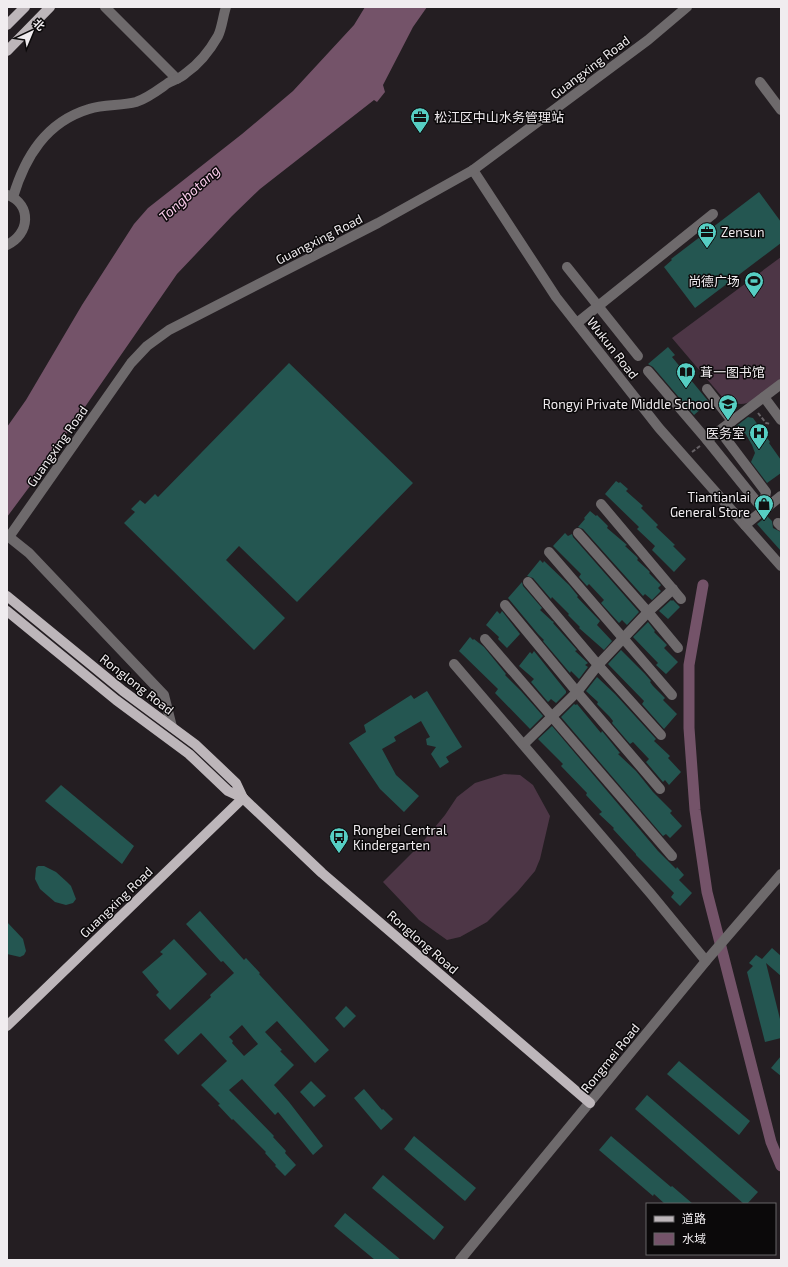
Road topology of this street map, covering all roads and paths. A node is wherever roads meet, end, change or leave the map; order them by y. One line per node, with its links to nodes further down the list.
1 (25, 7): 6 (main road)
2 (50, 7): 7 (main road)
3 (104, 7): 8 (street)
4 (226, 7): 8 (street)
5 (687, 7): 11 (street, Guangxing Road)
6 (7, 25)
7 (7, 51)
8 (177, 79): 12 (street)
9 (760, 82): 10 (street)
10 (781, 110)
11 (472, 170): 17 (street, Wukun Road); 51 (street, Guangxing Road)
12 (10, 196): 14 (street)
13 (713, 214): 16 (street)
14 (7, 245)
15 (567, 267): 16 (street)
16 (598, 306): 17 (street); 18 (street)
17 (577, 323): 28 (street, Wukun Road)
18 (638, 356)
19 (648, 371): 27 (street)
20 (781, 384): 22 (street)
21 (707, 388): 24 (street)
22 (764, 397): 23 (street); 25 (street)
23 (750, 408): 24 (street); 25 (path)
24 (732, 421): 26 (street)
25 (778, 423)
26 (720, 431): 27 (street); 31 (street)
27 (707, 440): 28 (path); 31 (street)
28 (685, 457): 32 (street, Wukun Road)
29 (781, 496): 31 (street)
30 (601, 504): 37 (street)
31 (766, 505): 32 (street)
32 (745, 525): 35 (street, Wukun Road)
33 (578, 533): 42 (street)
34 (549, 552): 43 (street)
35 (781, 566)
36 (528, 582): 47 (street)
37 (673, 589): 39 (street); 42 (street)
38 (7, 596): 51 (main road, Ronglong Road)
39 (681, 599)
40 (506, 605): 48 (street)
41 (7, 611): 55 (main road, Ronglong Road)
42 (648, 612): 43 (street); 45 (street)
43 (623, 638): 47 (street); 49 (street)
44 (485, 639): 50 (street)
45 (678, 648)
46 (454, 664): 53 (street)
47 (598, 665): 48 (street); 52 (street)
48 (577, 692): 50 (street); 54 (street)
49 (672, 695)
50 (552, 716): 53 (street); 56 (street)
51 (172, 727): 55 (main road, Ronglong Road)
52 (661, 736)
53 (524, 744): 58 (street)
54 (660, 789)
55 (242, 798): 59 (main road, Guangxing Road); 60 (main road, Ronglong Road)
56 (672, 856)
57 (781, 874): 58 (street, Rongmei Road)
58 (706, 961): 60 (street, Rongmei Road)
59 (7, 1026)
60 (590, 1102): 61 (street, Rongmei Road)
61 (460, 1260)

